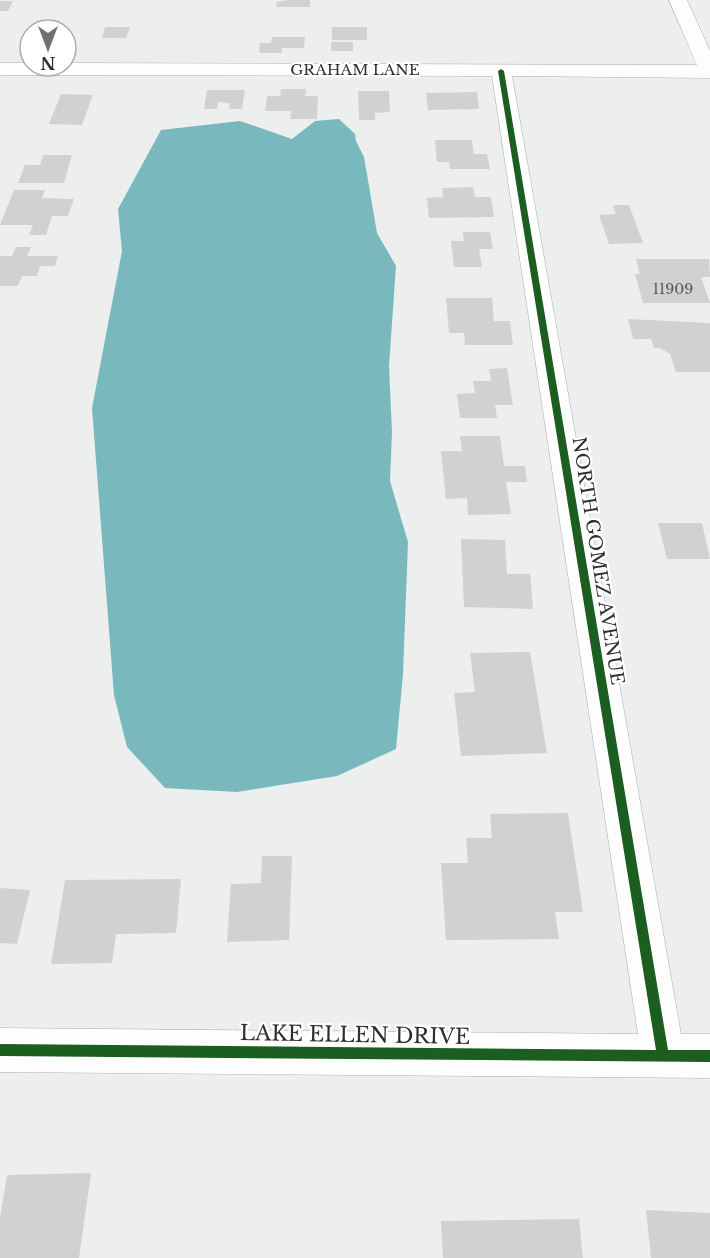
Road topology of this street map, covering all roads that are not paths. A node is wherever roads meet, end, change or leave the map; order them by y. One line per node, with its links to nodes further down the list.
1 (678, 0): 4 (street)
2 (0, 69): 3 (street, GRAHAM LANE)
3 (501, 71): 4 (street, GRAHAM LANE); 6 (street, NORTH GOMEZ AVENUE)
4 (710, 71)
5 (0, 1050): 6 (street, LAKE ELLEN DRIVE)
6 (663, 1056): 7 (street, LAKE ELLEN DRIVE)
7 (710, 1056)

